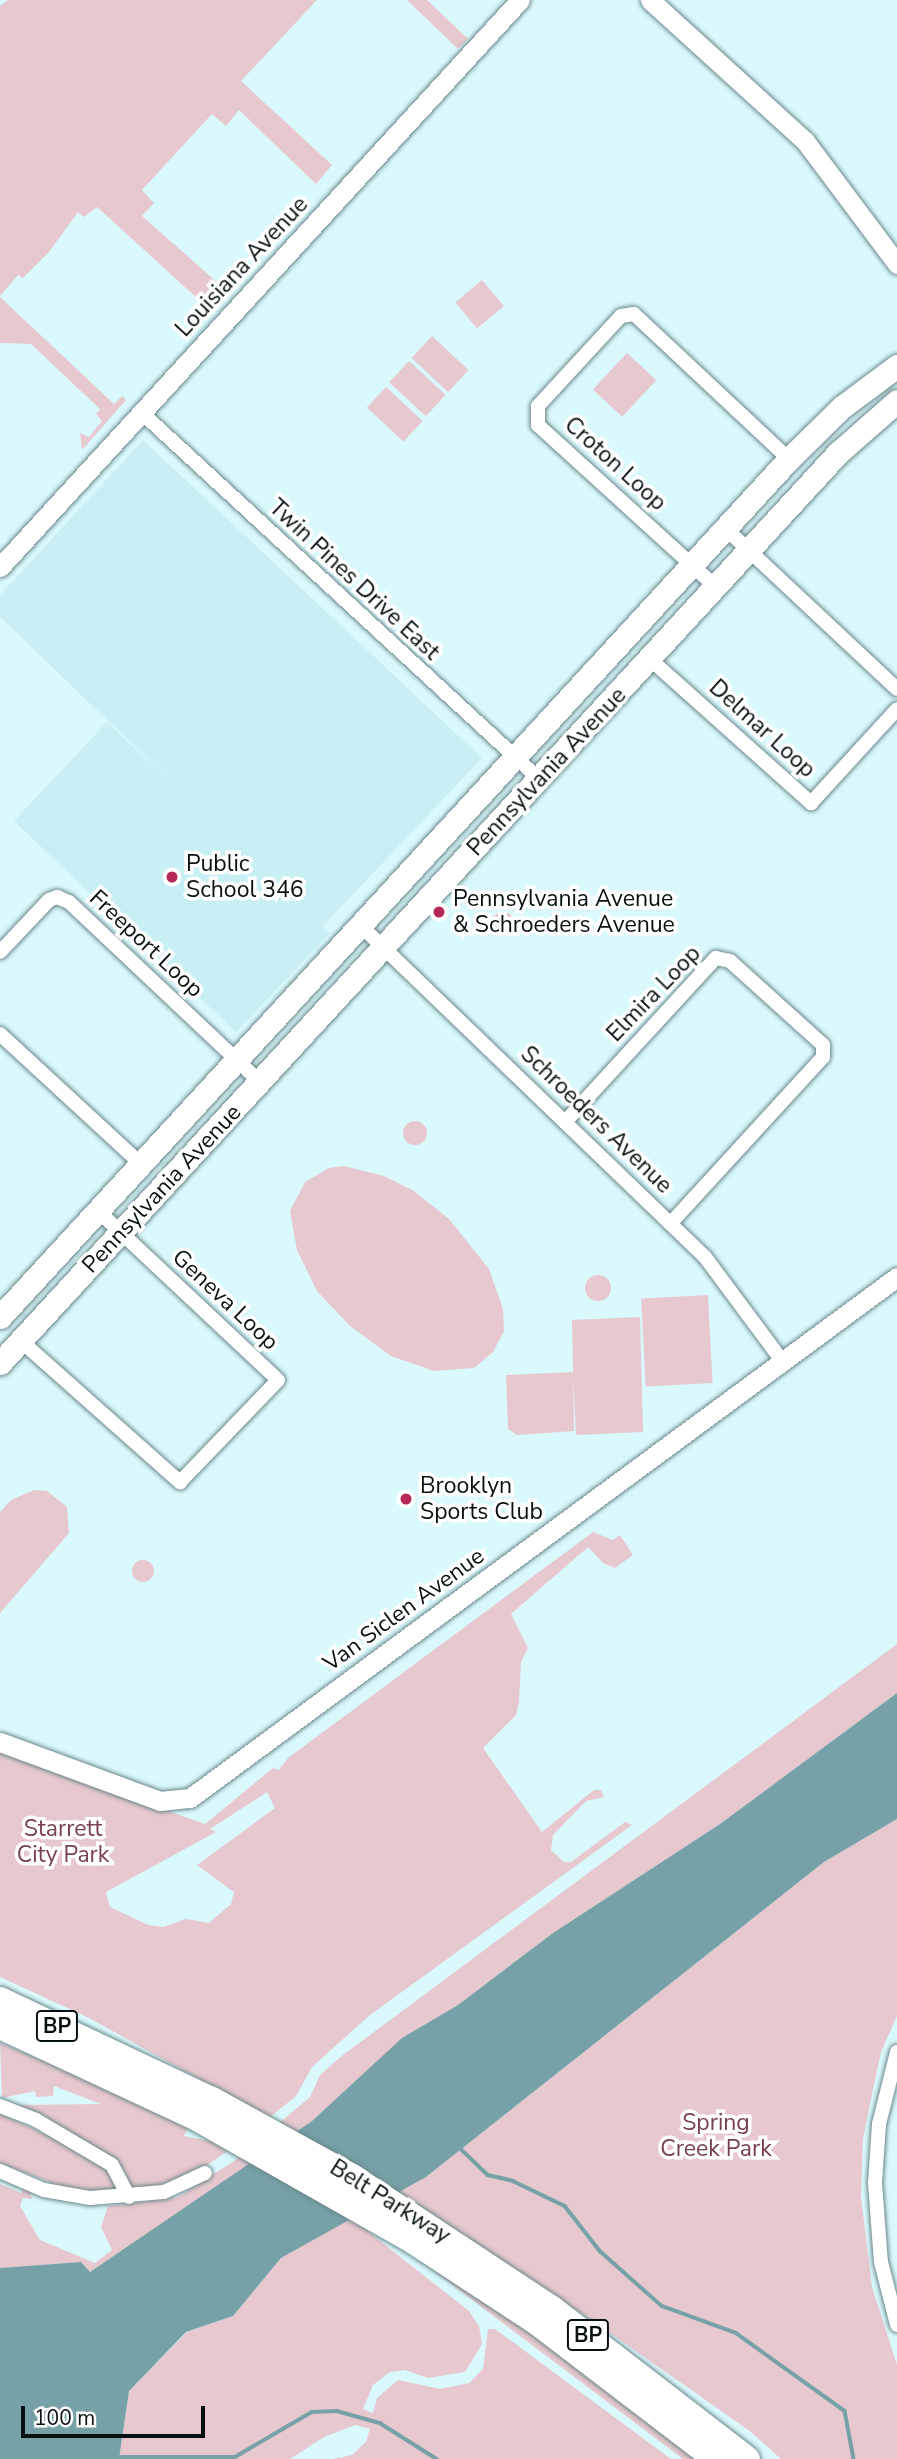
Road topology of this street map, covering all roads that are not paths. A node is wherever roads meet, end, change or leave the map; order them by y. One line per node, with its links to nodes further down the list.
1 (520, 0): 6 (street, Louisiana Avenue)
2 (650, 0): 3 (street)
3 (897, 264)
4 (897, 366): 7 (main road, Pennsylvania Avenue)
5 (897, 401): 9 (main road, Pennsylvania Avenue)
6 (142, 413): 11 (street, Louisiana Avenue); 16 (street, Twin Pines Drive East)
7 (789, 459): 8 (main road, Pennsylvania Avenue); 10 (street, Croton Loop)
8 (726, 529): 9 (street); 10 (main road, Pennsylvania Avenue)
9 (749, 550): 12 (main road, Pennsylvania Avenue); 14 (street)
10 (693, 566): 12 (street, Croton Loop); 16 (main road, Pennsylvania Avenue)
11 (0, 568)
12 (716, 587): 13 (main road, Pennsylvania Avenue)
13 (651, 660): 15 (street, Delmar Loop); 17 (main road, Pennsylvania Avenue)
14 (897, 689)
15 (897, 709)
16 (514, 759): 17 (street, Twin Pines Drive East); 18 (main road, Pennsylvania Avenue)
17 (538, 778): 19 (main road, Pennsylvania Avenue)
18 (361, 926): 19 (street, Schroeders Avenue); 22 (main road, Pennsylvania Avenue)
19 (386, 949): 23 (main road, Pennsylvania Avenue); 24 (street, Schroeders Avenue)
20 (0, 952): 22 (street, Freeport Loop)
21 (0, 1034): 25 (street)
22 (237, 1060): 23 (street, Freeport Loop); 25 (main road, Pennsylvania Avenue)
23 (260, 1082): 28 (main road, Pennsylvania Avenue)
24 (565, 1122): 27 (street, Schroeders Avenue); 27 (street, Elmira Loop)
25 (141, 1164): 26 (main road, Pennsylvania Avenue)
26 (98, 1211): 28 (street, Geneva Loop); 30 (main road, Pennsylvania Avenue)
27 (670, 1224): 32 (street, Schroeders Avenue)
28 (121, 1232): 31 (main road, Pennsylvania Avenue); 31 (street, Geneva Loop)
29 (897, 1277): 32 (street, Van Siclen Avenue)
30 (0, 1317)
31 (22, 1340): 33 (main road, Pennsylvania Avenue)
32 (783, 1362): 34 (street, Van Siclen Avenue)
33 (0, 1363)
34 (0, 1742)
35 (0, 1994): 40 (highway)
36 (0, 2000): 40 (highway, Belt Parkway / BP)
37 (0, 2026): 40 (highway, Belt Parkway / BP)
38 (0, 2034): 40 (highway)
39 (897, 2052): 46 (street)
40 (110, 2063): 45 (highway, Belt Parkway / BP)
41 (0, 2106): 44 (street)
42 (0, 2171): 44 (street)
43 (205, 2173): 44 (street)
44 (129, 2197)
45 (417, 2230): 47 (highway, Belt Parkway / BP); 48 (highway, Belt Parkway / BP)
46 (897, 2325)
47 (716, 2459)
48 (747, 2459)

